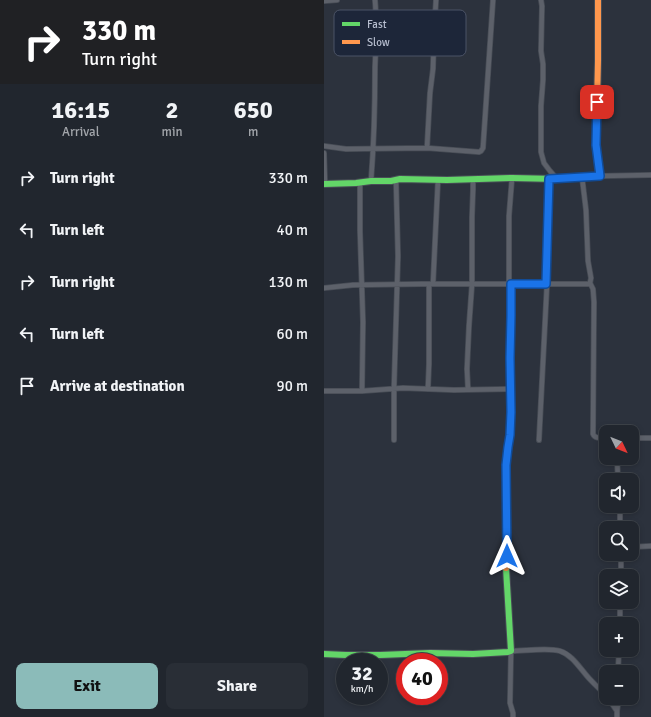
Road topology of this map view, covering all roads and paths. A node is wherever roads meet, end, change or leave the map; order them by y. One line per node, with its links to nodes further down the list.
1 (337, 0): 7 (street)
2 (375, 0): 8 (street)
3 (436, 0): 9 (street)
4 (492, 0): 14 (street)
5 (541, 0): 21 (street)
6 (598, 0): 17 (street)
7 (324, 1)
8 (375, 10)
9 (435, 10)
10 (376, 56): 13 (street)
11 (433, 56): 14 (street)
12 (324, 146): 13 (street)
13 (373, 148): 14 (street); 25 (street)
14 (427, 148)
15 (324, 153): 27 (street)
16 (651, 175): 17 (street)
17 (600, 176): 18 (street)
18 (582, 177): 21 (street); 28 (street)
19 (512, 178): 20 (street); 24 (street); 31 (street)
20 (549, 179): 21 (street); 32 (street)
21 (557, 179)
22 (396, 180): 23 (street); 25 (street); 34 (street)
23 (438, 180): 24 (street); 29 (street)
24 (473, 180): 30 (street)
25 (371, 181): 26 (street)
26 (360, 182): 27 (street); 33 (street)
27 (324, 184)
28 (590, 283): 32 (street); 42 (street)
29 (431, 284): 30 (street); 34 (street); 37 (street)
30 (472, 284): 31 (street); 38 (street)
31 (510, 284): 32 (street); 39 (street)
32 (546, 284): 46 (street)
33 (361, 285): 34 (street); 35 (street); 41 (street)
34 (397, 285): 36 (street)
35 (324, 288)
36 (394, 388): 37 (street); 41 (street); 45 (street)
37 (428, 388): 38 (street)
38 (468, 389): 39 (street)
39 (510, 389): 49 (street)
40 (324, 391): 41 (street)
41 (362, 391)
42 (599, 438)
43 (639, 438): 44 (street)
44 (651, 438)
45 (394, 440)
46 (539, 440)
47 (651, 546): 48 (street)
48 (639, 547)
49 (511, 651): 50 (street); 51 (street); 55 (street)
50 (324, 654)
51 (599, 689)
52 (613, 705): 54 (street)
53 (618, 705): 54 (street)
54 (617, 711): 56 (street)
55 (513, 717)
56 (617, 717)

